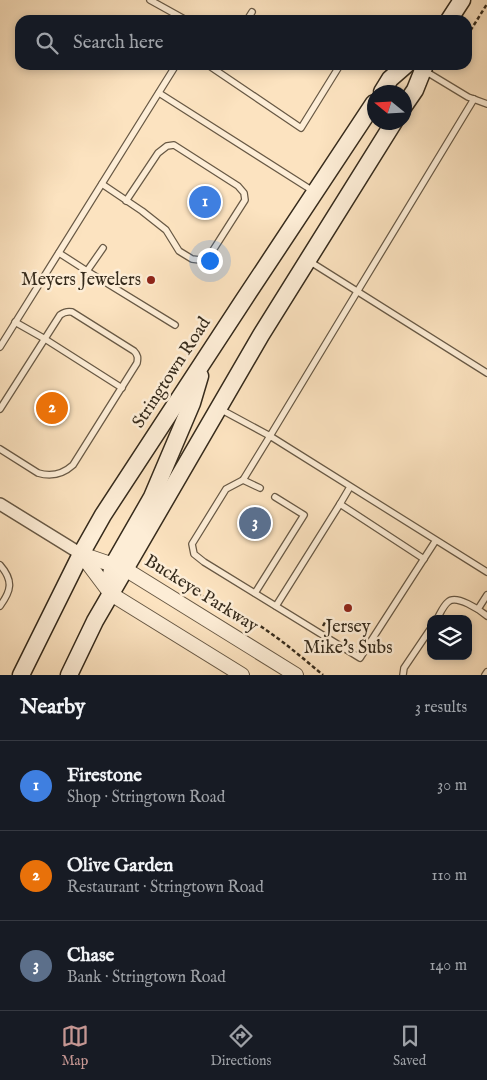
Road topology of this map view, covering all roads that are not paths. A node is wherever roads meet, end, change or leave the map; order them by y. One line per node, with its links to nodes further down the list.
1 (150, 0): 4 (lane)
2 (462, 0): 6 (main road)
3 (252, 12): 5 (lane)
4 (177, 15)
5 (250, 15)
6 (452, 15)
7 (173, 70): 14 (lane)
8 (220, 70): 9 (lane)
9 (337, 70)
10 (400, 70): 13 (main road)
11 (423, 70): 15 (main road)
12 (427, 70): 16 (lane)
13 (386, 85)
14 (159, 93): 20 (lane); 21 (lane)
15 (412, 94)
16 (474, 99): 17 (lane); 27 (lane)
17 (487, 104)
18 (367, 114): 21 (main road, Stringtown Road)
19 (389, 130): 25 (main road)
20 (102, 184): 22 (lane); 24 (lane)
21 (316, 192): 32 (main road, Stringtown Road)
22 (126, 201): 22 (lane)
23 (103, 248): 26 (lane)
24 (59, 253): 26 (lane); 28 (lane)
25 (308, 260): 27 (lane); 35 (main road)
26 (87, 272): 29 (lane)
27 (356, 292): 33 (lane); 37 (lane)
28 (16, 322): 30 (lane); 31 (lane)
29 (175, 324)
30 (44, 339): 34 (lane); 34 (lane); 36 (lane)
31 (0, 347)
32 (204, 360): 46 (main road, Stringtown Road); 49 (main road)
33 (487, 373)
34 (122, 388): 38 (lane)
35 (219, 408): 37 (lane); 49 (main road)
36 (0, 409)
37 (270, 436): 39 (lane); 40 (lane)
38 (0, 449)
39 (243, 480): 41 (lane); 52 (lane)
40 (350, 487): 44 (lane); 45 (lane)
41 (260, 488)
42 (275, 497): 52 (lane)
43 (0, 504): 46 (street, Buckeye Parkway)
44 (340, 504): 47 (lane); 55 (lane)
45 (436, 540): 47 (lane); 50 (lane)
46 (81, 554): 49 (street, Buckeye Parkway); 51 (street, Buckeye Parkway); 60 (main road, Stringtown Road)
47 (424, 559): 55 (lane)
48 (0, 566): 54 (lane)
49 (119, 567): 51 (main road); 63 (street, Buckeye Parkway)
50 (487, 572)
51 (111, 594): 61 (main road); 62 (street, Buckeye Parkway)
52 (255, 594): 55 (lane)
53 (487, 595): 56 (lane)
54 (0, 606)
55 (276, 606)
56 (478, 609): 57 (lane); 58 (lane)
57 (440, 615)
58 (487, 616)
59 (427, 634): 64 (lane)
60 (21, 675)
61 (69, 675)
62 (242, 675)
63 (296, 675)
64 (403, 675)

